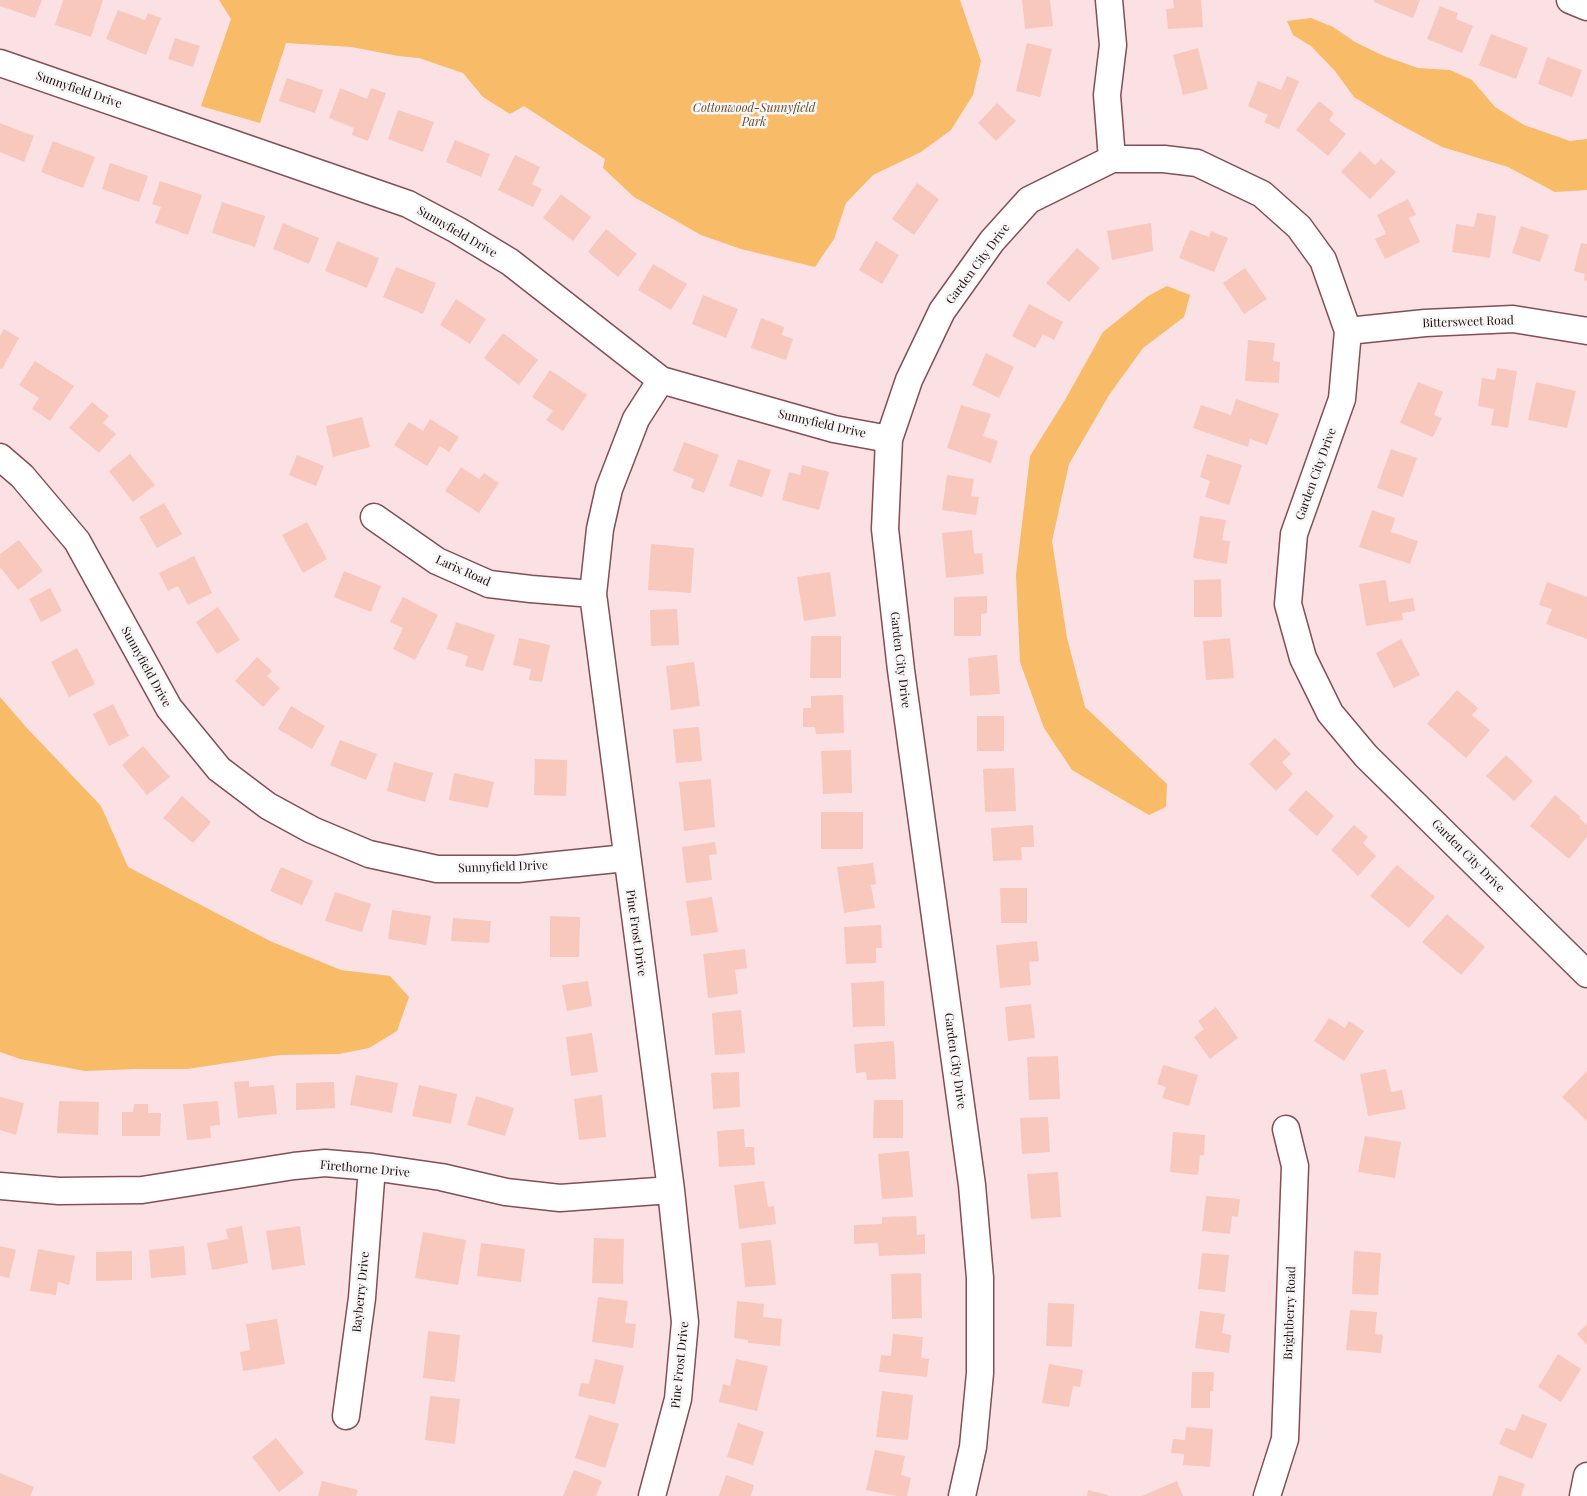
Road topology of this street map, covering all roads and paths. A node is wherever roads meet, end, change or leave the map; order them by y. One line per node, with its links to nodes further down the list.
1 (1109, 0): 5 (street)
2 (1570, 0): 3 (street)
3 (1587, 7)
4 (0, 63): 8 (street, Sunnyfield Drive)
5 (1112, 159): 6 (street, Garden City Drive); 9 (street, Garden City Drive)
6 (1348, 331): 7 (street, Bittersweet Road); 14 (street, Garden City Drive)
7 (1587, 331)
8 (661, 380): 9 (street, Sunnyfield Drive); 12 (street, Pine Frost Drive)
9 (889, 439): 22 (street, Garden City Drive)
10 (0, 457): 13 (street, Sunnyfield Drive)
11 (374, 517): 12 (street, Larix Road)
12 (593, 594): 13 (street, Pine Frost Drive)
13 (626, 858): 18 (street, Pine Frost Drive)
14 (1587, 974)
15 (1286, 1129): 23 (street, Brightberry Road)
16 (372, 1167): 17 (street, Firethorne Drive); 18 (street, Firethorne Drive); 19 (street, Bayberry Drive)
17 (0, 1186)
18 (670, 1190): 21 (street, Pine Frost Drive)
19 (346, 1416)
20 (1587, 1476): 24 (street)
21 (652, 1496)
22 (962, 1496)
23 (1267, 1496)
24 (1583, 1496)

